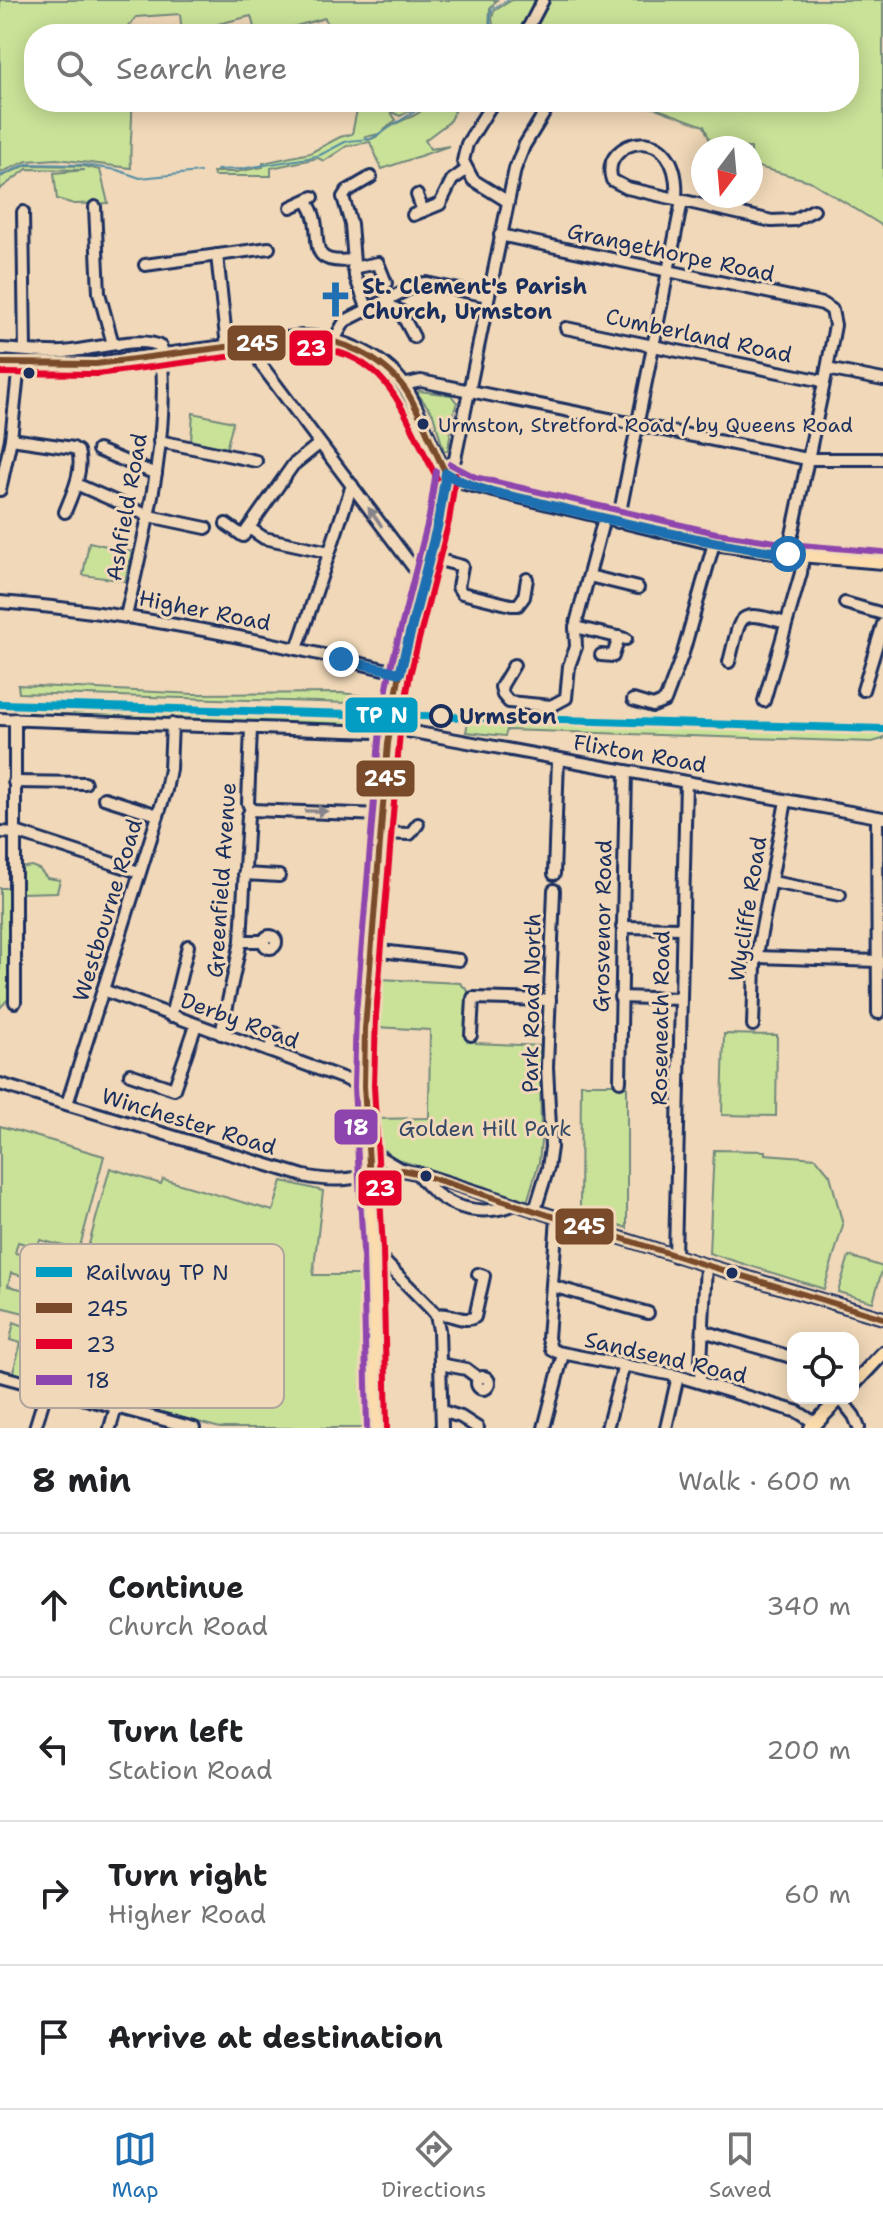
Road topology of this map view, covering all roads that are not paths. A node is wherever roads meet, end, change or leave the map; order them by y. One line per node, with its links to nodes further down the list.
1 (543, 0): 2 (street)
2 (530, 24)
3 (487, 112): 5 (street)
4 (545, 112): 9 (street)
5 (464, 166): 7 (street); 9 (street)
6 (371, 177): 17 (street)
7 (417, 195)
8 (679, 200): 8 (street); 12 (street); 19 (street)
9 (507, 201): 14 (street)
10 (95, 207): 28 (street)
11 (291, 207): 17 (street)
12 (814, 210)
13 (23, 212): 32 (street)
14 (500, 235): 19 (street, Grangethorpe Road); 21 (street)
15 (269, 248): 16 (street)
16 (217, 255): 18 (street); 30 (street)
17 (352, 264): 20 (street); 23 (street)
18 (145, 265)
19 (668, 273): 29 (street); 37 (street, Grangethorpe Road)
20 (386, 283)
21 (488, 296): 22 (street); 41 (street)
22 (387, 299): 23 (street); 25 (street)
23 (368, 310): 26 (street)
24 (566, 328): 29 (street, Cumberland Road)
25 (414, 337)
26 (334, 340): 27 (main road); 40 (main road)
27 (254, 343): 30 (main road); 45 (street)
28 (113, 344): 33 (street); 34 (street)
29 (653, 346): 39 (street, Cumberland Road); 42 (street)
30 (227, 347): 33 (main road)
31 (0, 349): 32 (street)
32 (25, 350): 34 (street)
33 (162, 357): 34 (main road); 44 (street, Ashfield Road)
34 (46, 358): 36 (main road)
35 (0, 363): 36 (main road)
36 (19, 364): 43 (street)
37 (827, 369): 38 (street); 39 (street)
38 (883, 380)
39 (823, 381): 48 (street)
40 (403, 385): 41 (street); 50 (main road)
41 (468, 391): 42 (street); 50 (street)
42 (637, 426): 48 (street); 58 (street)
43 (11, 439): 52 (street); 54 (street)
44 (159, 441): 47 (street); 51 (street, Ashfield Road)
45 (319, 444): 53 (street); 61 (street)
46 (98, 450): 51 (street)
47 (251, 456)
48 (807, 459): 49 (street); 64 (street)
49 (883, 459)
50 (446, 473): 57 (main road); 66 (main road)
51 (156, 474): 56 (street, Ashfield Road)
52 (76, 484): 55 (street); 56 (street)
53 (352, 485): 63 (street); 69 (street, one-way to 53)
54 (0, 490)
55 (65, 512)
56 (149, 516): 60 (street); 75 (street, Ashfield Road)
57 (604, 518): 58 (main road); 68 (street)
58 (618, 522): 62 (main road)
59 (226, 524): 61 (street)
60 (206, 528)
61 (246, 532): 63 (street)
62 (714, 543): 64 (main road); 85 (street)
63 (329, 552): 79 (street)
64 (788, 554): 65 (main road)
65 (803, 556): 67 (main road); 76 (street)
66 (428, 557): 69 (main road); 70 (street)
67 (883, 562)
68 (589, 576): 71 (street); 78 (street)
69 (422, 579): 83 (main road)
70 (527, 579)
71 (638, 588)
72 (0, 602): 75 (street, Higher Road)
73 (845, 603): 74 (street)
74 (883, 614)
75 (126, 616): 79 (street, Higher Road)
76 (786, 623): 81 (street); 86 (street)
77 (883, 624): 84 (street)
78 (575, 627): 80 (street); 82 (street)
79 (297, 649): 83 (street, Higher Road)
80 (601, 655)
81 (729, 662)
82 (509, 667)
83 (400, 673): 90 (main road)
84 (863, 690)
85 (633, 700)
86 (764, 701)
87 (0, 719): 88 (street, Flixton Road)
88 (15, 719): 89 (street, Flixton Road); 94 (street)
89 (172, 724): 91 (street, Flixton Road); 100 (street, Westbourne Road)
90 (391, 726): 91 (street, Flixton Road); 92 (street, Flixton Road); 101 (main road)
91 (251, 728): 99 (street, Greenfield Avenue)
92 (558, 759): 93 (street, Flixton Road); 109 (street)
93 (626, 771): 95 (street, Flixton Road); 114 (street, Grosvenor Road)
94 (14, 782): 96 (street); 105 (street)
95 (686, 782): 98 (street, Flixton Road); 115 (street, Roseneath Road)
96 (85, 783)
97 (104, 798): 100 (street)
98 (786, 801): 102 (street, Flixton Road); 111 (street, Wycliffe Road)
99 (251, 810): 101 (street, one-way to 101); 108 (street, Greenfield Avenue)
100 (158, 815): 107 (street, Westbourne Road)
101 (382, 815): 106 (main road)
102 (880, 817): 122 (street)
103 (418, 824): 106 (street)
104 (0, 832): 105 (street)
105 (15, 833): 107 (street); 127 (street)
106 (381, 833): 119 (main road)
107 (139, 872): 123 (street, Westbourne Road)
108 (244, 874): 110 (street); 116 (street, Greenfield Avenue)
109 (554, 874)
110 (279, 876)
111 (772, 882): 113 (street); 120 (street, Wycliffe Road)
112 (554, 890): 126 (street, Park Road North)
113 (840, 895)
114 (622, 927): 115 (street); 124 (street, Grosvenor Road)
115 (682, 928): 125 (street, Roseneath Road)
116 (241, 941): 117 (street); 133 (street, Greenfield Avenue)
117 (264, 941)
118 (188, 946): 129 (street)
119 (372, 950): 121 (street); 139 (main road)
120 (757, 957): 122 (street); 131 (street, Wycliffe Road)
121 (459, 960)
122 (878, 961): 128 (street)
123 (103, 990): 129 (street, Derby Road); 140 (street, Westbourne Road)
124 (620, 997): 125 (street); 137 (street, Grosvenor Road)
125 (680, 999): 149 (street, Roseneath Road)
126 (550, 1000): 134 (street); 146 (street, Park Road North)
127 (15, 1002)
128 (878, 1013)
129 (171, 1016): 130 (street, Derby Road)
130 (196, 1025): 133 (street, Derby Road); 136 (street)
131 (753, 1025)
132 (275, 1033): 135 (street)
133 (221, 1034): 135 (street, Derby Road)
134 (471, 1035)
135 (269, 1051): 139 (street, Derby Road)
136 (130, 1074)
137 (620, 1081)
138 (0, 1084): 140 (street, Winchester Road)
139 (364, 1086): 141 (main road)
140 (67, 1104): 144 (street, Winchester Road)
141 (368, 1150): 142 (street); 144 (main road)
142 (402, 1170): 143 (street); 144 (street, Winchester Road)
143 (416, 1173): 145 (street); 145 (street)
144 (370, 1178): 148 (main road)
145 (516, 1204): 146 (street)
146 (535, 1210): 147 (street)
147 (557, 1218): 149 (street); 152 (street)
148 (373, 1250): 154 (street); 180 (main road)
149 (675, 1256): 150 (street)
150 (706, 1265): 155 (street); 156 (street)
151 (478, 1274): 154 (street)
152 (552, 1286): 153 (street); 158 (street, Sandsend Road)
153 (648, 1313)
154 (436, 1315): 160 (street)
155 (883, 1318)
156 (703, 1331): 159 (street); 167 (street)
157 (883, 1353): 165 (main road)
158 (563, 1354): 161 (street, Sandsend Road); 182 (street)
159 (787, 1356)
160 (440, 1364): 164 (street); 173 (street)
161 (624, 1365): 163 (street, Sandsend Road); 183 (street)
162 (0, 1376): 166 (street)
163 (678, 1376): 167 (street, Sandsend Road); 184 (street)
164 (478, 1378)
165 (859, 1379)
166 (20, 1382)
167 (700, 1382): 175 (street, Sandsend Road)
168 (834, 1404): 175 (main road)
169 (846, 1404): 185 (street)
170 (41, 1408): 177 (street)
171 (116, 1408): 178 (street)
172 (119, 1408): 174 (street)
173 (442, 1411): 176 (street); 181 (street)
174 (178, 1426): 179 (street)
175 (813, 1426)
176 (474, 1427)
177 (35, 1428)
178 (110, 1428)
179 (194, 1428)
180 (377, 1428)
181 (442, 1428)
182 (544, 1428)
183 (607, 1428)
184 (666, 1428)
185 (859, 1428)

